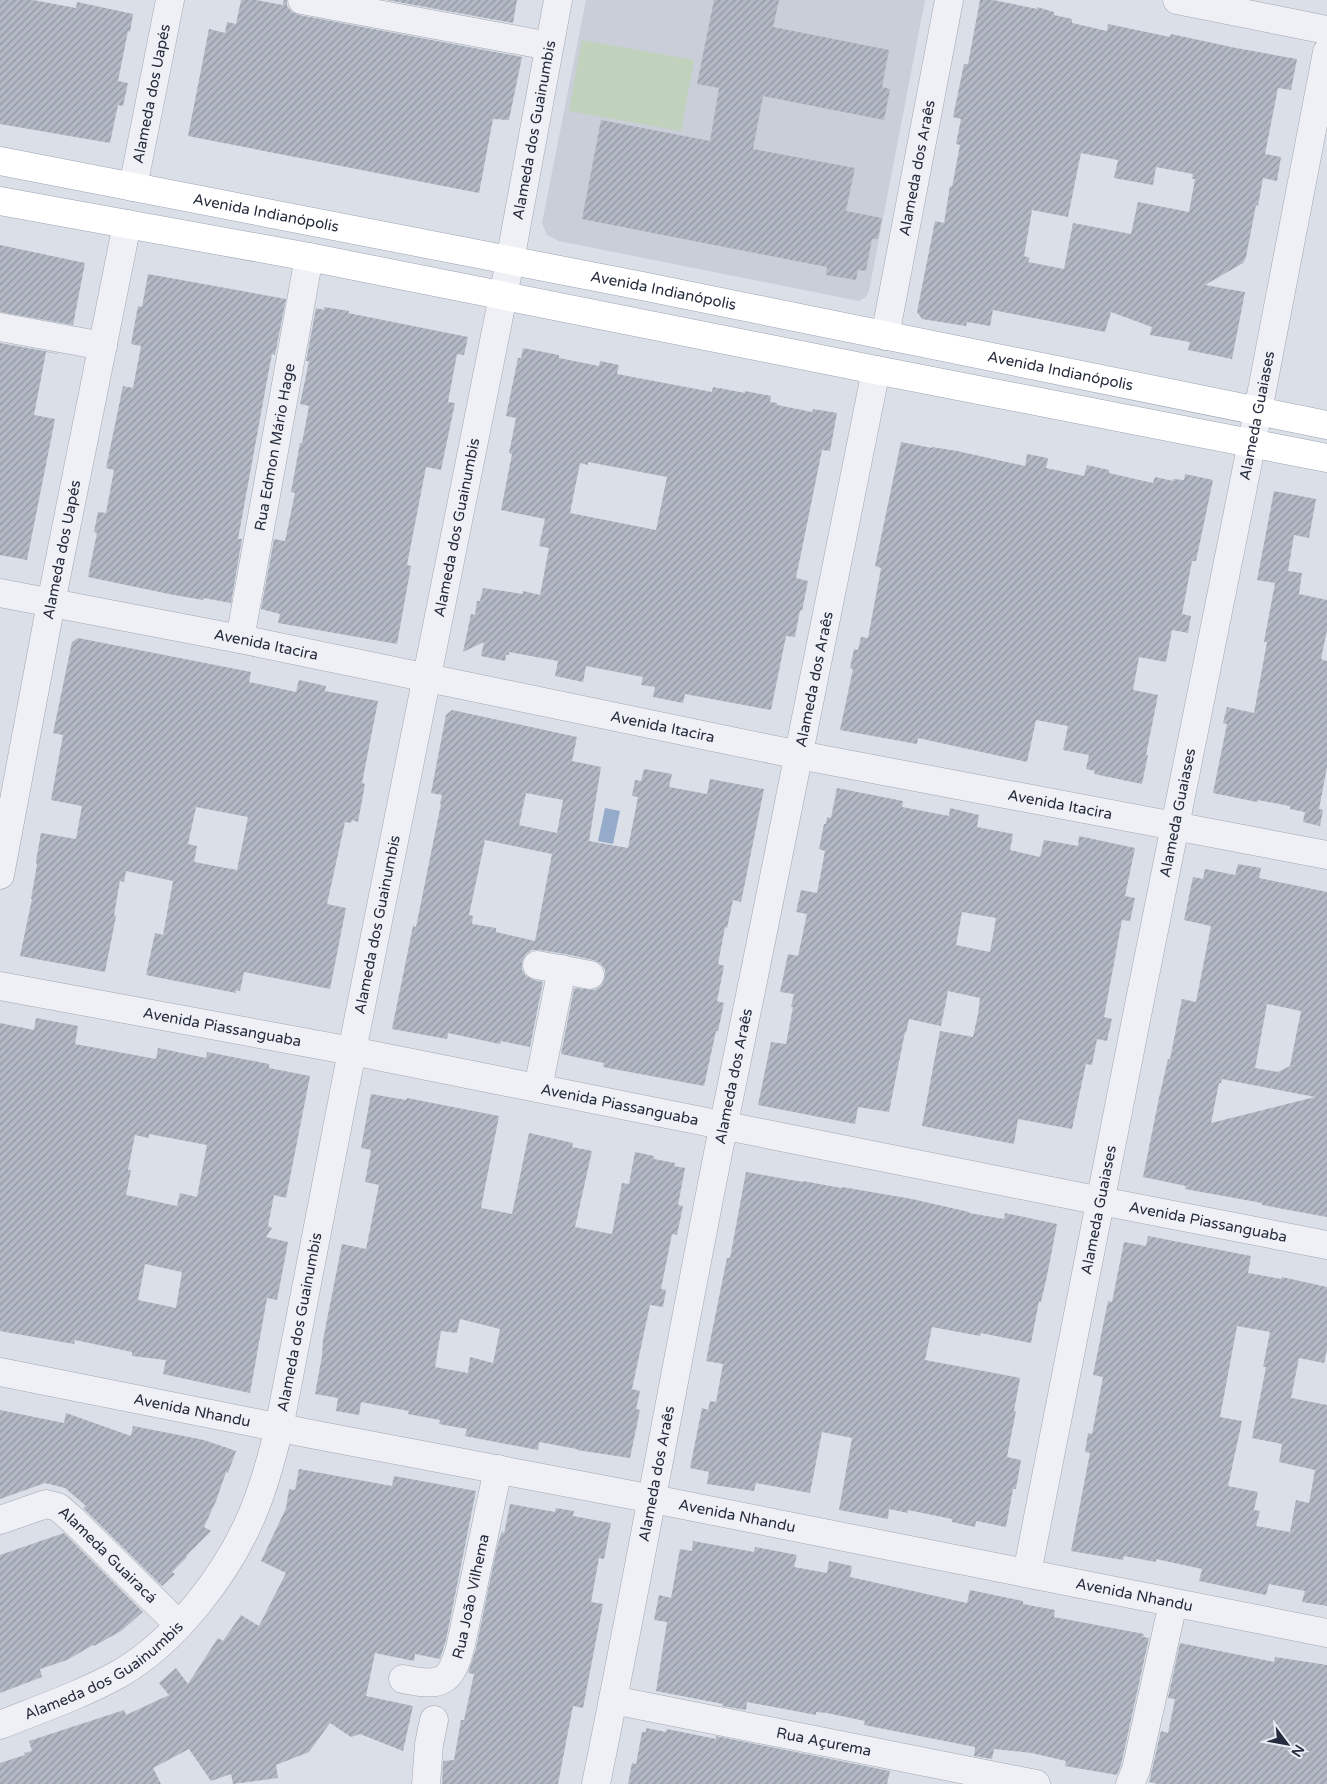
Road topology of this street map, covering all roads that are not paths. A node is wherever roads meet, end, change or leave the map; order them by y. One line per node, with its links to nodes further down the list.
1 (170, 0): 10 (street, Alameda dos Uapés)
2 (302, 0): 7 (street)
3 (558, 0): 7 (street, Alameda dos Guainumbis)
4 (949, 0): 17 (street, Alameda dos Araês)
5 (1177, 0): 6 (street)
6 (1327, 30)
7 (549, 46): 14 (street, Alameda dos Guainumbis)
8 (1327, 52): 20 (street, Alameda Guaiases)
9 (0, 161): 10 (main road, Avenida Indianópolis)
10 (133, 187): 14 (main road, Avenida Indianópolis)
11 (0, 201): 12 (main road)
12 (127, 224): 13 (main road); 18 (street, Alameda dos Uapés)
13 (309, 256): 15 (main road); 26 (street, Rua Edmon Mário Hage)
14 (510, 261): 15 (street, Alameda dos Guainumbis); 17 (main road, Avenida Indianópolis)
15 (502, 295): 19 (main road); 27 (street, Alameda dos Guainumbis)
16 (0, 327): 18 (street)
17 (885, 336): 20 (main road, Avenida Indianópolis)
18 (103, 346): 25 (street, Alameda dos Uapés)
19 (876, 370): 22 (main road); 28 (street, Alameda dos Araês)
20 (1258, 412): 21 (main road, Avenida Indianópolis); 22 (street, Alameda Guaiases)
21 (1327, 425)
22 (1252, 442): 23 (main road); 29 (street, Alameda Guaiases)
23 (1327, 458)
24 (0, 593): 25 (street, Avenida Itacira)
25 (51, 603): 26 (street, Avenida Itacira); 31 (street, Alameda dos Uapés)
26 (240, 639): 27 (street, Avenida Itacira)
27 (427, 677): 28 (street, Avenida Itacira); 34 (street, Alameda dos Guainumbis)
28 (799, 755): 29 (street, Avenida Itacira); 36 (street, Alameda dos Araês)
29 (1176, 826): 30 (street, Avenida Itacira); 37 (street, Alameda Guaiases)
30 (1327, 855)
31 (0, 875)
32 (590, 975): 35 (street)
33 (0, 986): 34 (street, Avenida Piassanguaba)
34 (352, 1051): 35 (street, Avenida Piassanguaba); 40 (street, Alameda dos Guainumbis)
35 (538, 1088): 36 (street, Avenida Piassanguaba)
36 (724, 1125): 37 (street, Avenida Piassanguaba); 42 (street, Alameda dos Araês)
37 (1101, 1201): 38 (street, Avenida Piassanguaba); 44 (street, Alameda Guaiases)
38 (1327, 1245)
39 (0, 1372): 40 (street, Avenida Nhandu)
40 (279, 1428): 41 (street, Avenida Nhandu); 46 (street, Alameda dos Guainumbis)
41 (498, 1469): 42 (street, Avenida Nhandu); 48 (street, Rua João Vilhema)
42 (653, 1498): 44 (street, Avenida Nhandu); 49 (street, Alameda dos Araês)
43 (0, 1520): 46 (street, Alameda Guairacá)
44 (1027, 1573): 45 (street, Avenida Nhandu)
45 (1173, 1603): 47 (street, Avenida Nhandu); 55 (street)
46 (179, 1625): 51 (street, Alameda dos Guainumbis)
47 (1327, 1633)
48 (404, 1679)
49 (613, 1700): 53 (street, Alameda dos Araês); 54 (street, Rua Açurema)
50 (434, 1720): 52 (street)
51 (0, 1725)
52 (426, 1784)
53 (596, 1784)
54 (1036, 1784)
55 (1130, 1784)

